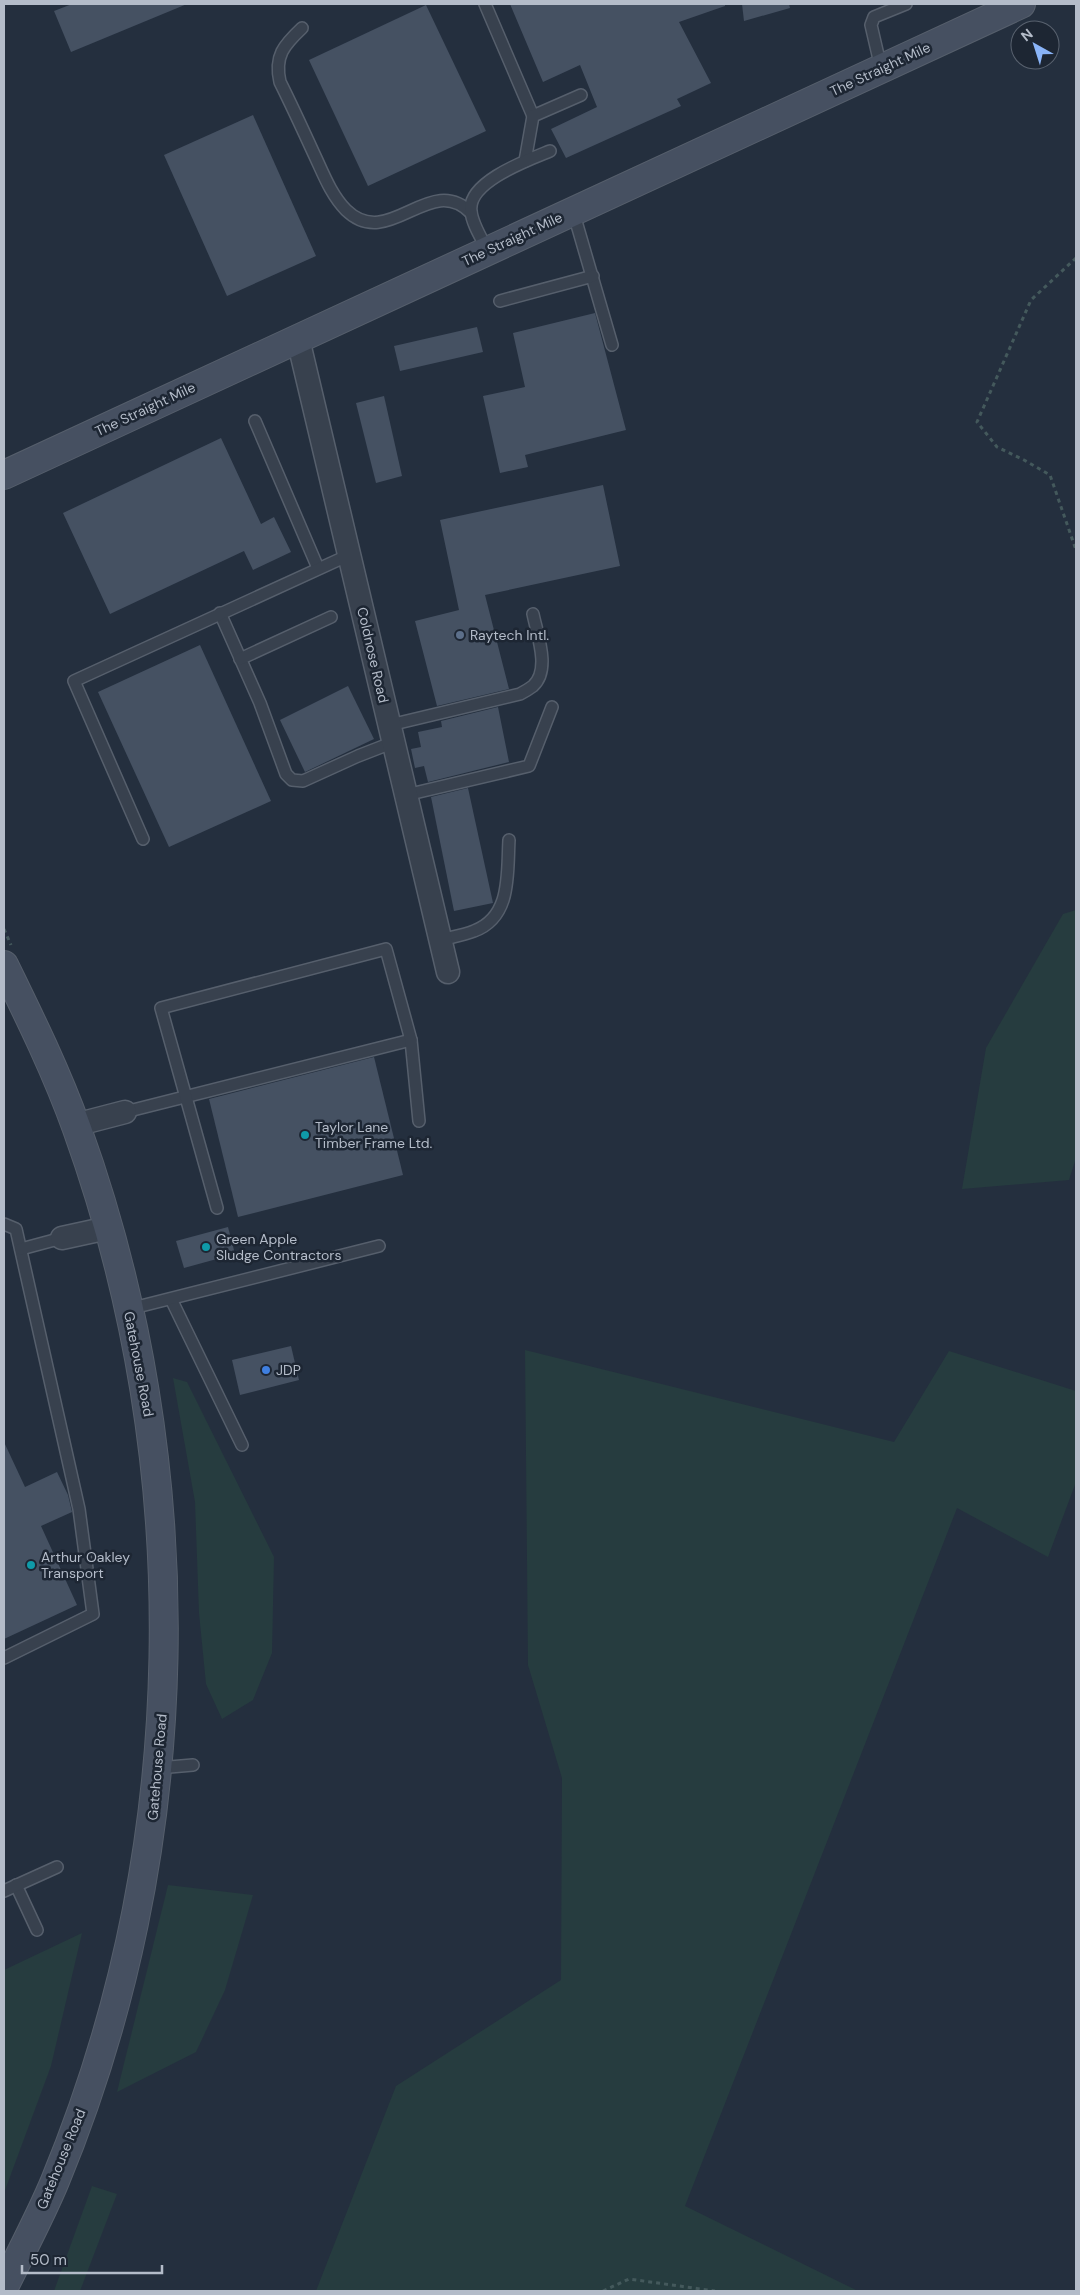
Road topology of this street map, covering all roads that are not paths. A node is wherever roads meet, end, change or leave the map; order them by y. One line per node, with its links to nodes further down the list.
1 (485, 4): 7 (lane)
2 (906, 4): 5 (lane)
3 (1021, 4): 5 (main road, The Straight Mile)
4 (302, 28): 11 (lane)
5 (882, 68): 10 (main road, The Straight Mile)
6 (581, 95): 7 (lane)
7 (532, 116): 9 (lane)
8 (550, 151): 9 (lane)
9 (526, 161): 11 (lane)
10 (574, 211): 12 (main road, The Straight Mile); 13 (lane)
11 (471, 213): 12 (lane)
12 (488, 250): 15 (main road, The Straight Mile)
13 (593, 276): 14 (lane); 16 (lane)
14 (500, 301)
15 (298, 338): 18 (main road, The Straight Mile); 19 (street, Coldnose Road)
16 (612, 345)
17 (255, 422): 20 (lane)
18 (4, 475)
19 (350, 555): 20 (lane); 26 (street, Coldnose Road)
20 (318, 568): 21 (lane)
21 (220, 613): 24 (lane); 28 (lane)
22 (533, 614): 26 (lane)
23 (331, 617): 24 (lane)
24 (240, 659): 26 (lane)
25 (552, 707): 27 (lane)
26 (392, 734): 27 (street, Coldnose Road)
27 (406, 795): 30 (street, Coldnose Road)
28 (143, 840)
29 (509, 840): 30 (lane)
30 (440, 940): 32 (street, Coldnose Road)
31 (4, 965): 37 (main road, Gatehouse Road)
32 (448, 972)
33 (411, 1040): 34 (lane); 34 (lane); 36 (lane)
34 (187, 1096): 35 (lane); 38 (lane)
35 (125, 1112): 37 (street)
36 (419, 1121)
37 (75, 1125): 40 (main road, Gatehouse Road)
38 (217, 1208)
39 (4, 1224): 43 (lane)
40 (108, 1228): 41 (street); 45 (main road, Gatehouse Road)
41 (62, 1238): 43 (lane)
42 (379, 1246): 44 (lane)
43 (20, 1249): 47 (lane)
44 (171, 1299): 45 (lane); 46 (lane)
45 (129, 1309): 49 (main road, Gatehouse Road)
46 (242, 1445)
47 (4, 1658)
48 (193, 1765): 49 (lane)
49 (158, 1768): 54 (main road, Gatehouse Road)
50 (57, 1867): 51 (lane)
51 (16, 1886): 52 (lane); 53 (lane)
52 (4, 1891)
53 (37, 1930)
54 (4, 2287)

